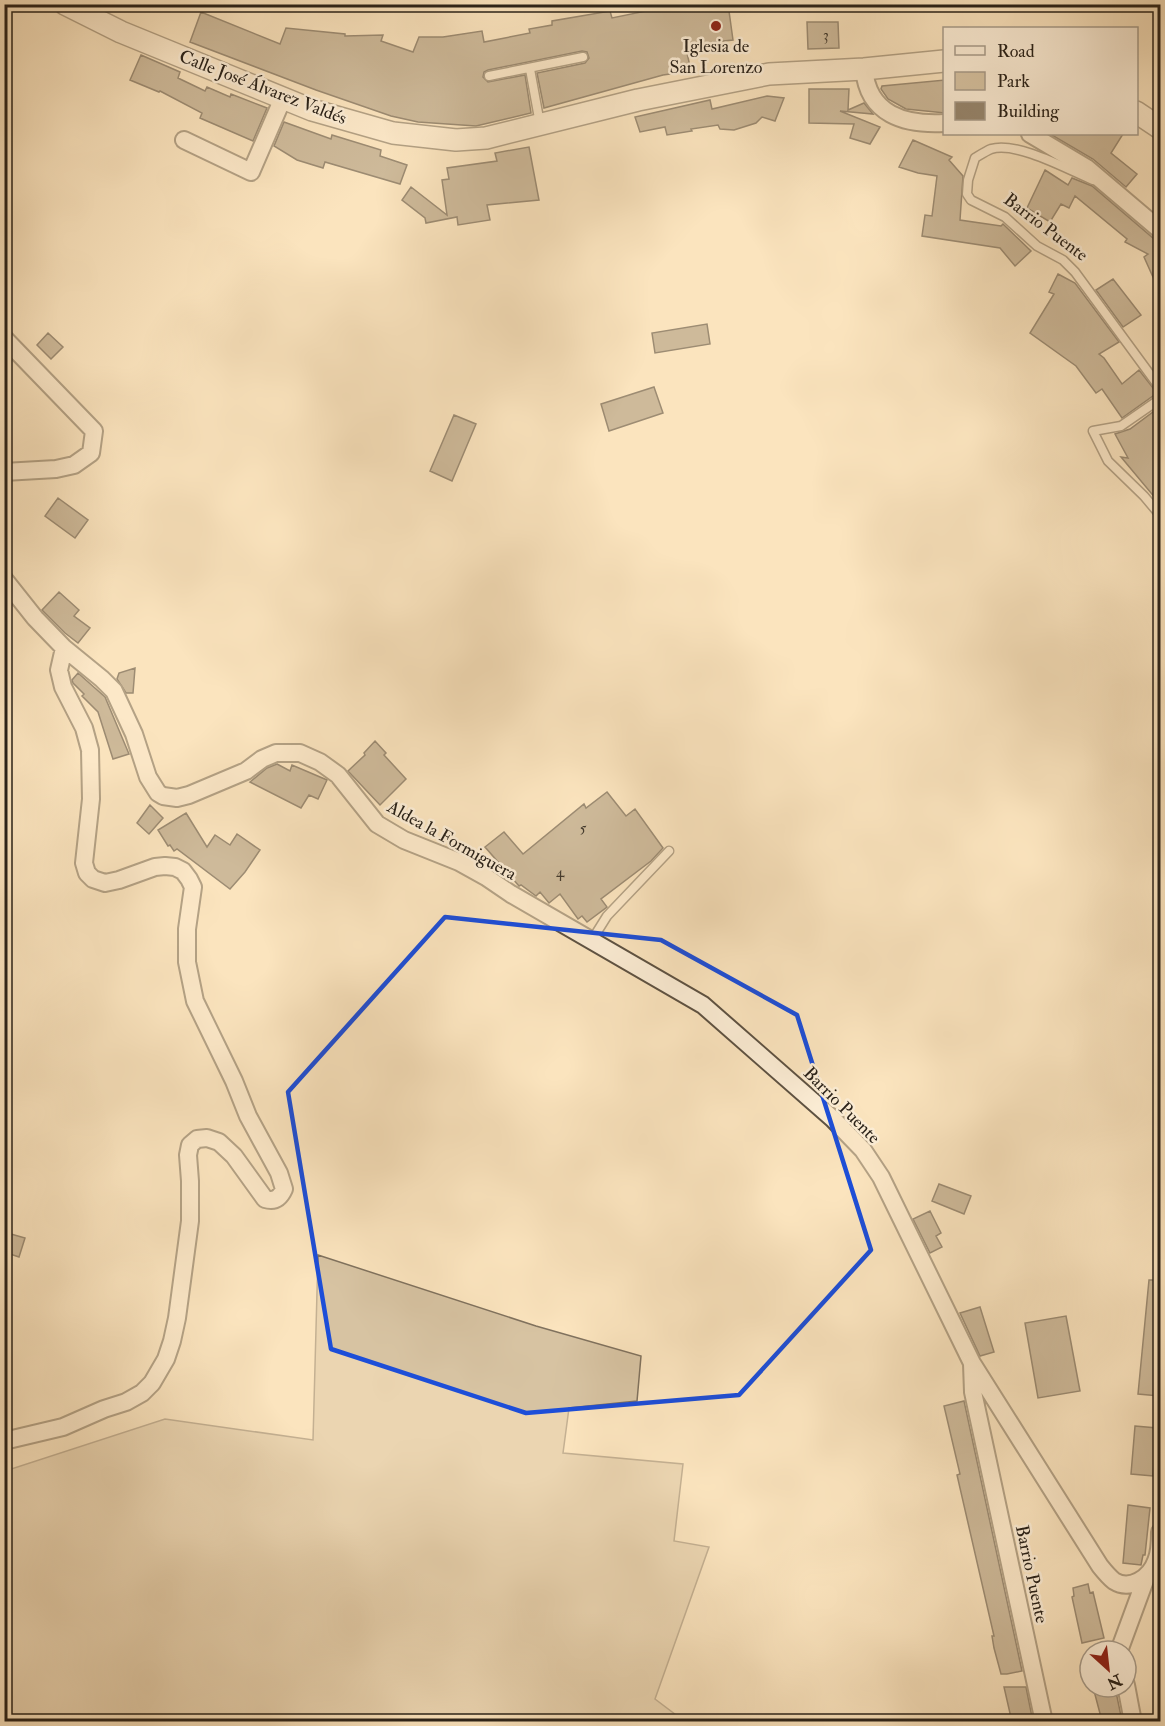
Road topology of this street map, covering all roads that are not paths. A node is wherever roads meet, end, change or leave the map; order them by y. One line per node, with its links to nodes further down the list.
1 (65, 4): 7 (street, Calle José Álvarez Valdés)
2 (583, 57): 4 (lane)
3 (943, 61): 5 (street, Calle José Álvarez Valdés)
4 (530, 69): 6 (lane); 10 (lane)
5 (864, 69): 9 (street); 10 (street, Calle José Álvarez Valdés)
6 (489, 76)
7 (283, 98): 10 (street, Calle José Álvarez Valdés); 13 (street)
8 (1138, 113): 11 (street)
9 (943, 123)
10 (540, 125)
11 (1161, 128)
12 (1032, 135): 14 (street)
13 (184, 140)
14 (1112, 187): 15 (street); 17 (lane, Barrio Puente)
15 (1161, 230)
16 (4, 338): 19 (street)
17 (1161, 388)
18 (1161, 399): 20 (lane)
19 (4, 472)
20 (1161, 515)
21 (4, 579): 22 (street, Aldea la Formiguera)
22 (64, 648): 24 (street, Aldea la Formiguera); 26 (street)
23 (669, 851): 24 (lane)
24 (597, 942): 25 (street, Barrio Puente)
25 (972, 1363): 28 (street, Barrio Puente); 31 (street, Barrio Puente)
26 (4, 1442)
27 (1161, 1532): 28 (street)
28 (1147, 1575): 29 (street)
29 (1123, 1639)
30 (1129, 1699): 32 (street)
31 (1044, 1722)
32 (1133, 1722)

